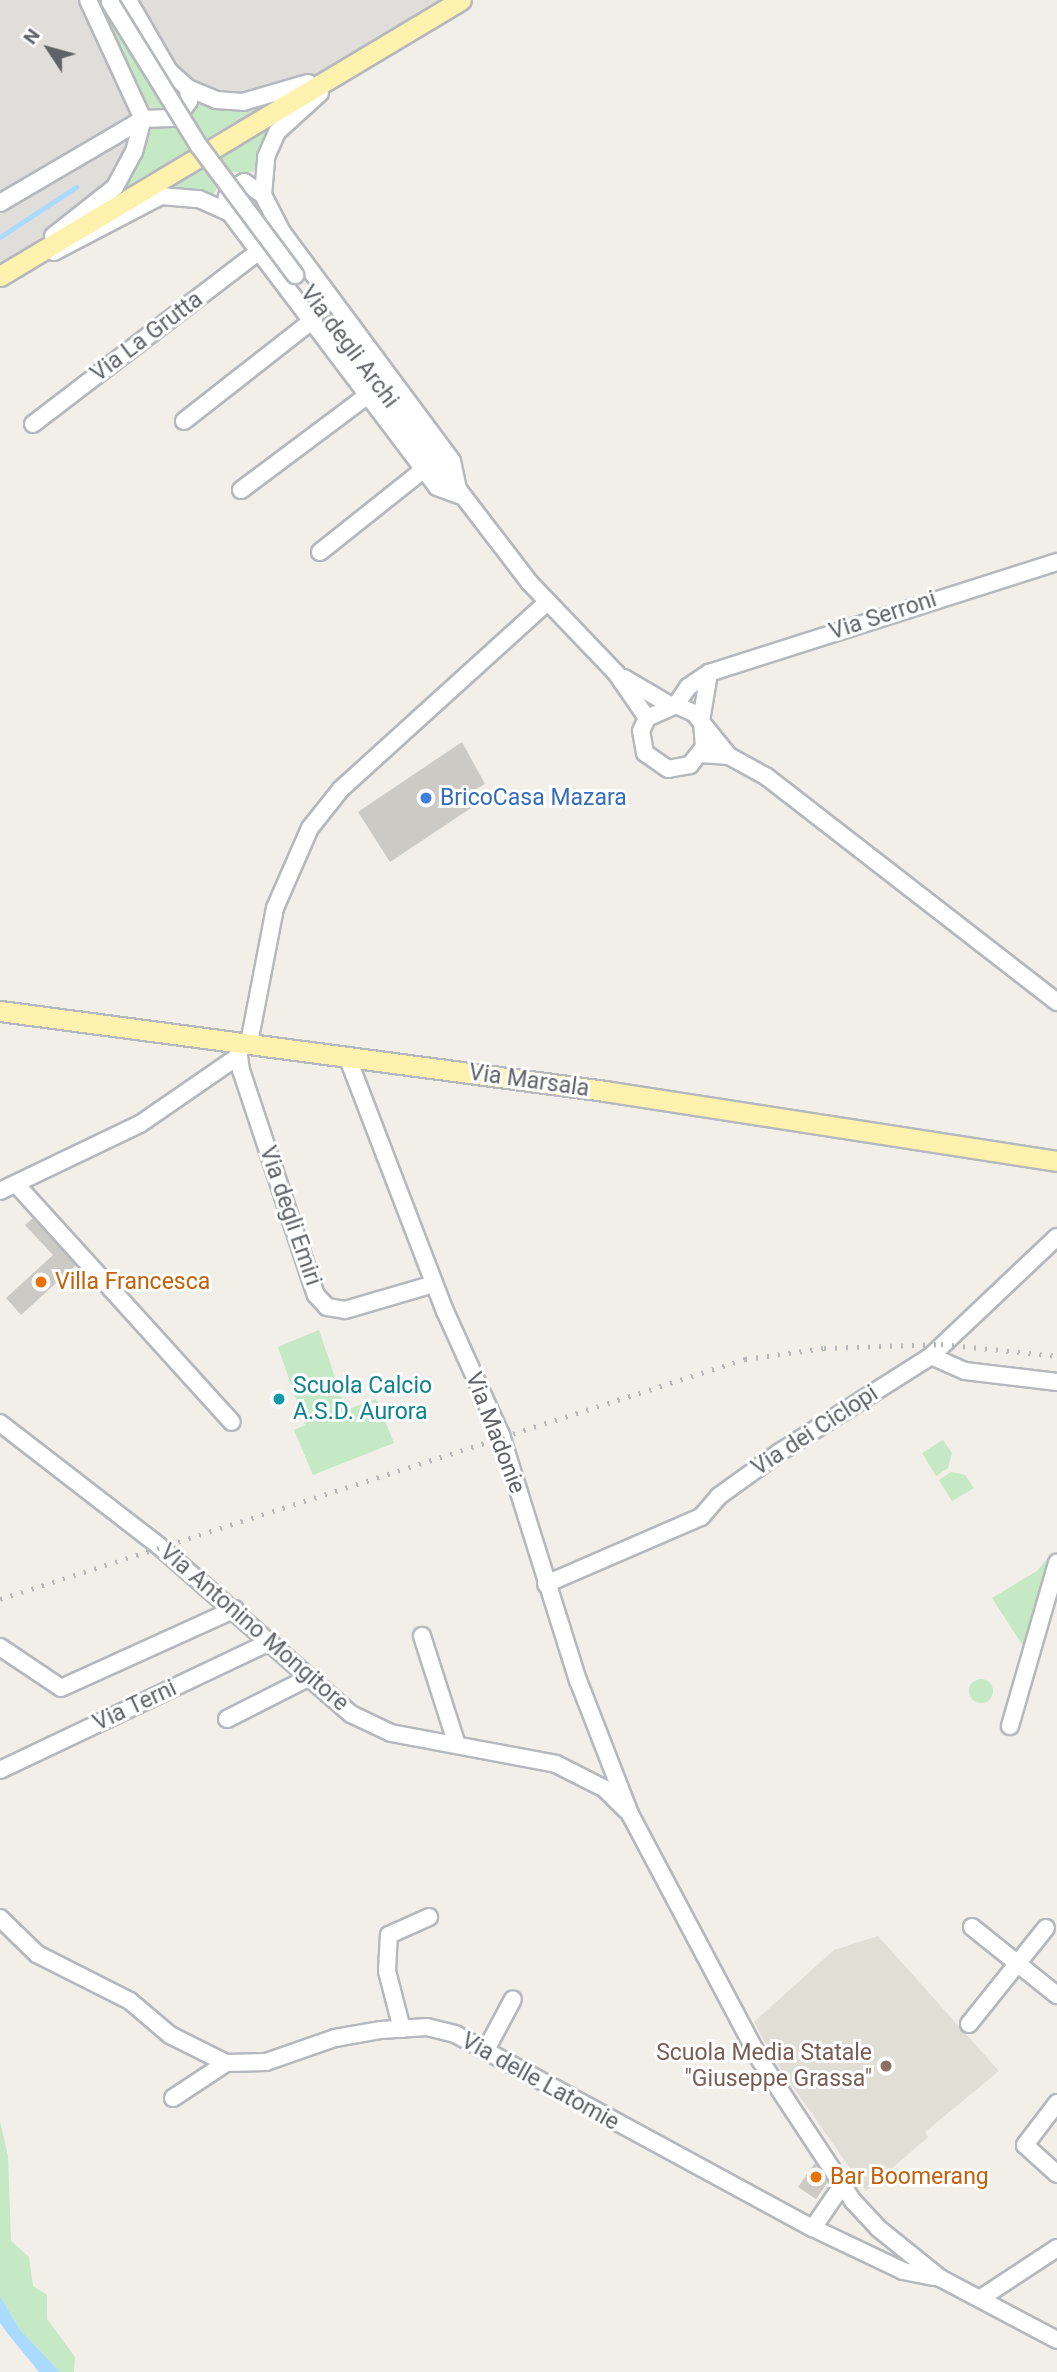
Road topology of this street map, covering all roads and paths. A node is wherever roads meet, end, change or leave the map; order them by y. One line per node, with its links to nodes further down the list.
1 (88, 0): 7 (street)
2 (128, 0): 6 (street)
3 (461, 0): 5 (main road)
4 (110, 1): 20 (street, Via degli Archi, bridge)
5 (359, 62): 6 (street); 8 (street); 12 (main road)
6 (188, 88): 7 (street)
7 (143, 119): 9 (street); 12 (street)
8 (262, 195): 10 (street); 20 (street)
9 (0, 203)
10 (230, 213): 11 (street); 12 (street)
11 (262, 249): 14 (street); 17 (street, Via La Grutta)
12 (19, 265): 13 (main road)
13 (0, 276)
14 (314, 319): 15 (street); 16 (street)
15 (368, 395): 18 (street); 19 (street)
16 (184, 421)
17 (33, 424)
18 (423, 470): 20 (street); 21 (street)
19 (241, 490)
20 (459, 495): 23 (street, Via degli Archi)
21 (320, 552)
22 (1057, 562): 25 (street, Via Serroni)
23 (546, 603): 24 (street, Via degli Archi); 33 (street)
24 (616, 673): 26 (street, Via degli Archi); 27 (street, Via degli Archi)
25 (709, 673): 26 (street, Via Serroni); 28 (street)
26 (673, 705): 27 (street); 28 (street)
27 (647, 718): 29 (street)
28 (701, 722): 29 (street); 30 (street)
29 (700, 754): 30 (street)
30 (729, 756): 31 (street)
31 (1057, 1002)
32 (0, 1011): 33 (main road, Via Marsala)
33 (241, 1047): 34 (main road, Via Marsala); 36 (street); 39 (street, Via degli Emiri)
34 (347, 1056): 35 (main road, Via Marsala); 39 (street, Via Madonie)
35 (1057, 1161)
36 (16, 1184): 37 (street); 42 (street)
37 (0, 1191)
38 (1057, 1237): 40 (street, Via dei Ciclopi)
39 (434, 1284): 45 (street, Via Madonie)
40 (932, 1356): 41 (street); 45 (street, Via dei Ciclopi)
41 (1057, 1382)
42 (232, 1422)
43 (0, 1423): 46 (street, Via Antonino Mongitore)
44 (1057, 1563): 52 (street)
45 (546, 1584): 55 (street, Via Madonie)
46 (235, 1609): 48 (street, Via Antonino Mongitore); 49 (street)
47 (422, 1636): 53 (street)
48 (270, 1642): 50 (street, Via Antonino Mongitore); 54 (street, Via Terni)
49 (0, 1647)
50 (308, 1678): 51 (street); 53 (street, Via Antonino Mongitore)
51 (228, 1719)
52 (1010, 1726)
53 (457, 1745): 55 (street, Via Antonino Mongitore)
54 (0, 1770)
55 (630, 1814): 70 (street, Via Madonie)
56 (429, 1917): 64 (street)
57 (0, 1918): 66 (street, Via delle Latomie)
58 (972, 1927): 60 (street)
59 (1046, 1928): 60 (street)
60 (1017, 1963): 61 (street); 63 (street)
61 (1057, 1995)
62 (513, 1999): 65 (street)
63 (969, 2024)
64 (402, 2029): 65 (street, Via delle Latomie); 66 (street, Via delle Latomie)
65 (487, 2048): 71 (street, Via delle Latomie)
66 (226, 2063): 67 (street)
67 (173, 2098)
68 (1057, 2103): 69 (street)
69 (1057, 2174)
70 (843, 2184): 71 (street); 73 (street, Via Madonie)
71 (813, 2228): 73 (street, Via delle Latomie)
72 (1057, 2248): 74 (street)
73 (940, 2278): 74 (street)
74 (981, 2298): 75 (street)
75 (1057, 2340)

